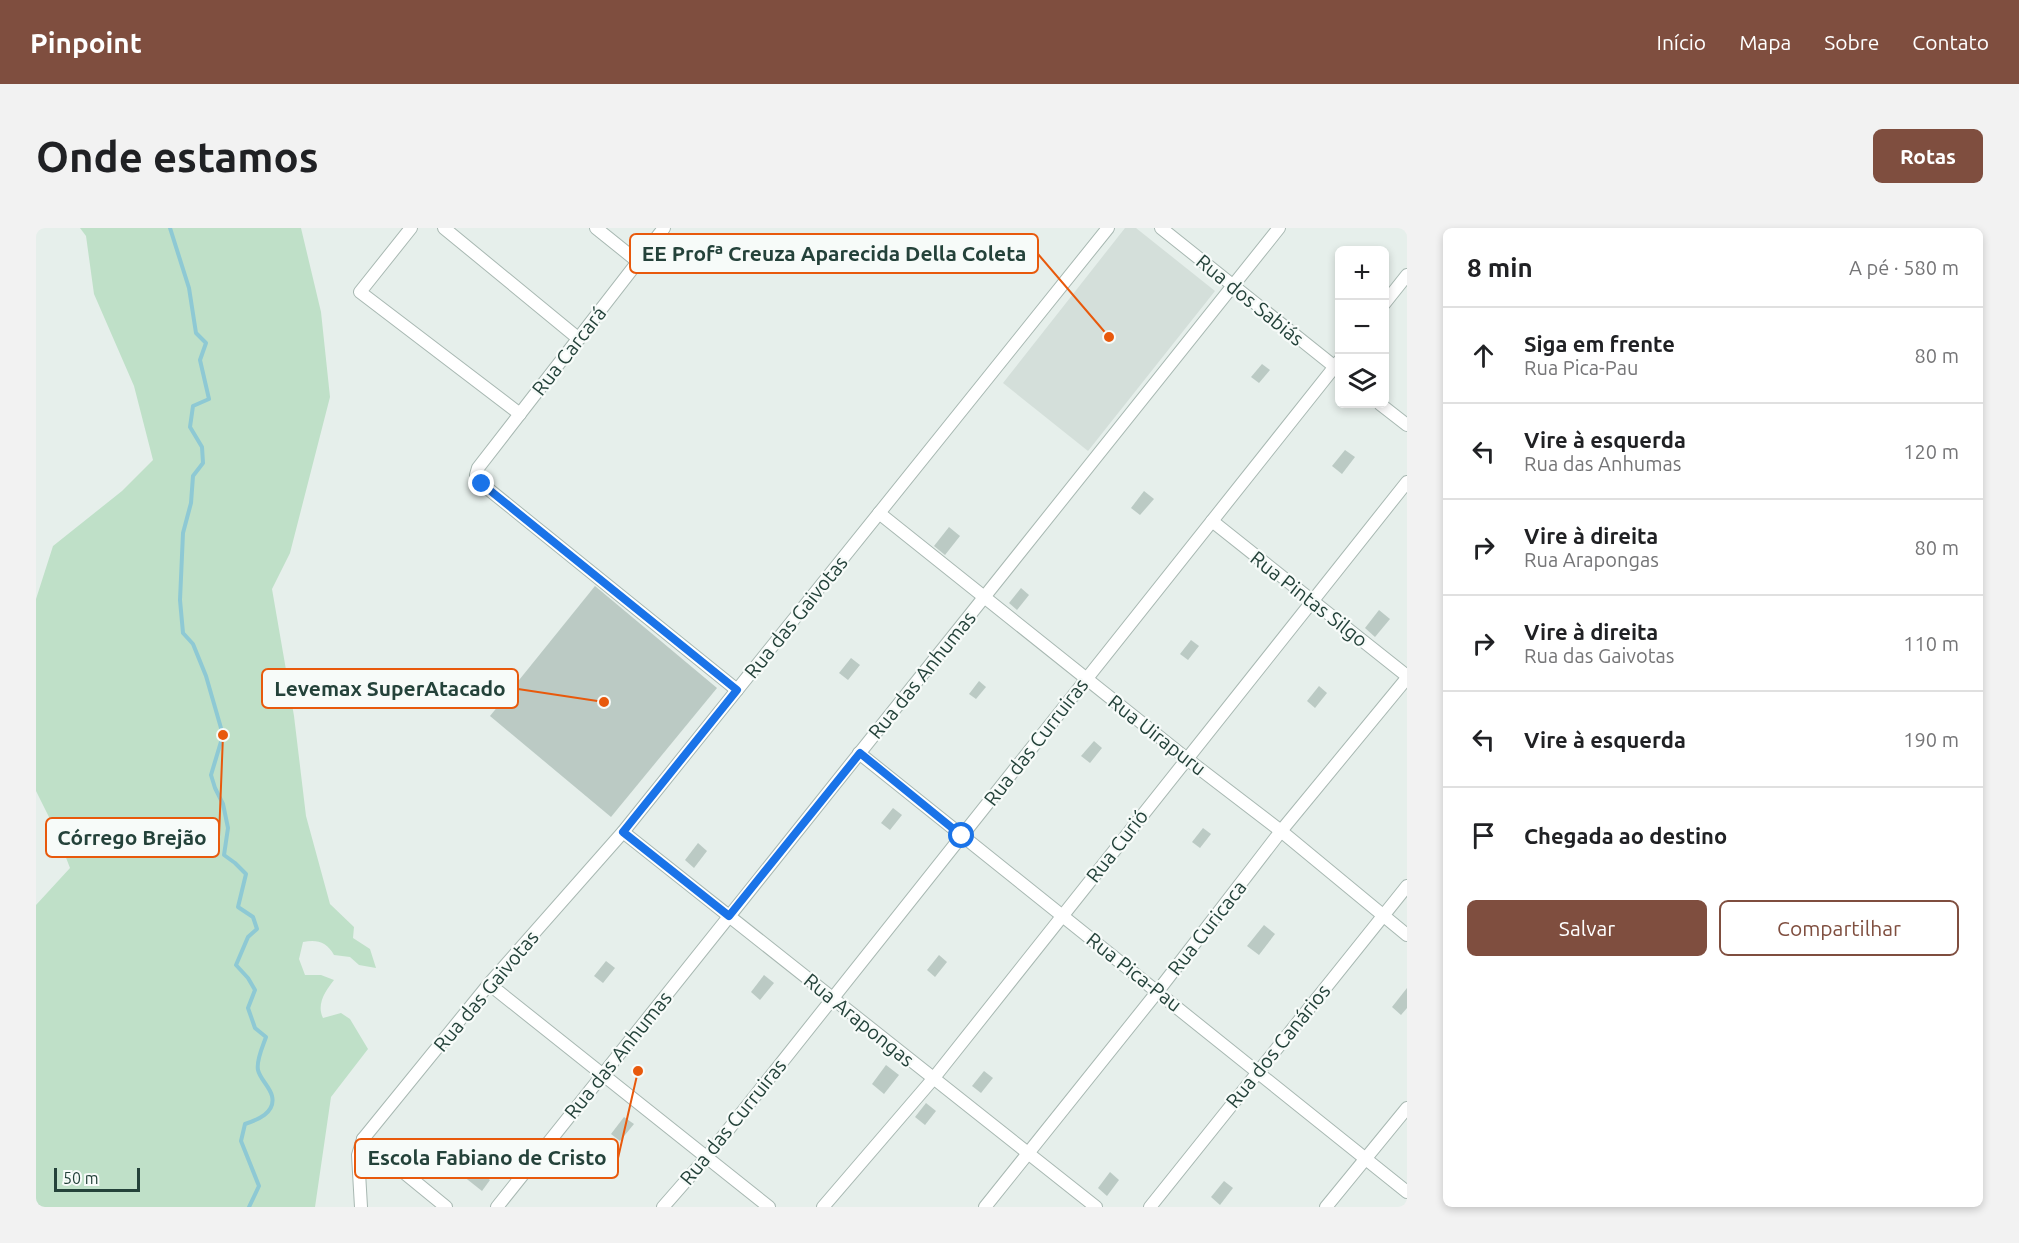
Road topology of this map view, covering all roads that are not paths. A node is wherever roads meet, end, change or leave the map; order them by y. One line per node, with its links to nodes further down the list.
1 (411, 228): 16 (street)
2 (444, 228): 12 (street)
3 (596, 228): 8 (street)
4 (664, 228): 8 (street, Rua Carcará)
5 (1108, 228): 19 (street, Rua das Gaivotas)
6 (1161, 228): 10 (street, Rua dos Sabiás)
7 (1279, 228): 10 (street, Rua das Anhumas)
8 (638, 261): 12 (street, Rua Carcará)
9 (1407, 275): 11 (street)
10 (1233, 286): 13 (street, Rua dos Sabiás); 21 (street, Rua das Anhumas)
11 (1387, 300)
12 (579, 339): 16 (street, Rua Carcará)
13 (1335, 364)
14 (1335, 370): 20 (street, Rua das Curruiras)
15 (1385, 408): 17 (street)
16 (520, 414): 25 (street, Rua Carcará)
17 (1407, 425)
18 (1407, 482): 22 (street, Rua Curió)
19 (879, 513): 21 (street, Rua Uirapuru); 25 (street, Rua das Gaivotas)
20 (1212, 521): 22 (street, Rua Pintas Silgo); 24 (street, Rua das Curruiras)
21 (984, 597): 24 (street, Rua Uirapuru); 26 (street, Rua das Anhumas)
22 (1312, 601): 23 (street, Rua Pintas Silgo); 27 (street, Rua Curió)
23 (1407, 677): 28 (street, Rua Curicaca)
24 (1086, 679): 27 (street, Rua Uirapuru); 30 (street, Rua das Curruiras)
25 (737, 690): 29 (street, Rua das Gaivotas)
26 (860, 753): 30 (street, Rua Pica-Pau); 33 (street, Rua das Anhumas)
27 (1186, 759): 28 (street, Rua Uirapuru); 34 (street, Rua Curió)
28 (1281, 831): 32 (street, Rua Uirapuru); 37 (street, Rua Curicaca)
29 (623, 832): 33 (street, Rua Arapongas); 36 (street, Rua das Gaivotas)
30 (962, 836): 34 (street, Rua Pica-Pau); 38 (street, Rua das Curruiras)
31 (1407, 886): 32 (street, Rua dos Canários)
32 (1383, 915): 35 (street, Rua Uirapuru); 39 (street, Rua dos Canários)
33 (729, 916): 38 (street, Rua Arapongas); 40 (street, Rua das Anhumas)
34 (1062, 916): 37 (street, Rua Pica-Pau); 41 (street, Rua Curió)
35 (1407, 935)
36 (489, 984): 40 (street); 43 (street, Rua das Gaivotas)
37 (1158, 991): 39 (street, Rua Pica-Pau); 44 (street, Rua Curicaca)
38 (832, 999): 41 (street, Rua Arapongas); 45 (street, Rua das Curruiras)
39 (1257, 1072): 46 (street, Rua Pica-Pau); 56 (street, Rua dos Canários)
40 (602, 1075): 45 (street); 50 (street, Rua das Anhumas)
41 (933, 1079): 44 (street, Rua Arapongas); 53 (street, Rua Curió)
42 (1407, 1108): 46 (street)
43 (363, 1139): 48 (street); 49 (street)
44 (1028, 1153): 54 (street, Rua Curicaca); 55 (street, Rua Arapongas)
45 (705, 1158): 51 (street, Rua das Curruiras); 52 (street)
46 (1366, 1160): 47 (street, Rua Pica-Pau); 57 (street)
47 (1407, 1192)
48 (361, 1207)
49 (446, 1207)
50 (497, 1207)
51 (663, 1207)
52 (768, 1207)
53 (823, 1207)
54 (985, 1207)
55 (1096, 1207)
56 (1150, 1207)
57 (1326, 1207)

